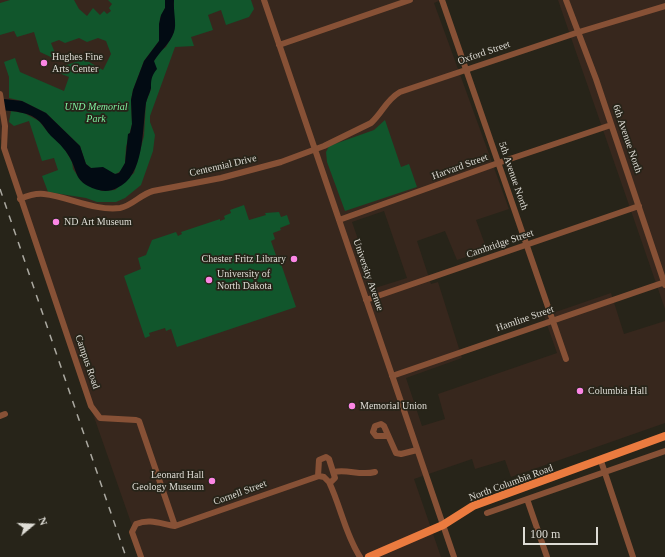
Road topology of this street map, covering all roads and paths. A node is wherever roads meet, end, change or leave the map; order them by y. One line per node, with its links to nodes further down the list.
1 (264, 0): 7 (street, University Avenue)
2 (410, 0): 7 (street)
3 (442, 0): 8 (street, 5th Avenue North)
4 (566, 0): 6 (street, 6th Avenue North)
5 (665, 6): 6 (street, Oxford Street)
6 (579, 32): 8 (street, Oxford Street); 10 (street, 6th Avenue North)
7 (279, 45): 12 (street, University Avenue)
8 (466, 70): 11 (street, Oxford Street); 13 (street, 5th Avenue North)
9 (0, 94): 14 (street, Campus Road)
10 (611, 126): 13 (street, Harvard Street); 15 (street, 6th Avenue North)
11 (324, 146): 12 (street, Centennial Drive)
12 (314, 149): 14 (street, Centennial Drive); 16 (street, University Avenue)
13 (498, 163): 16 (street, Harvard Street); 17 (street, 5th Avenue North)
14 (20, 199): 36 (street, Campus Road)
15 (639, 206): 17 (street, Cambridge Street); 18 (street, 6th Avenue North)
16 (339, 220): 19 (street, University Avenue)
17 (526, 245): 19 (street, Cambridge Street); 20 (street, 5th Avenue North)
18 (665, 283): 20 (street, Hamline Street)
19 (366, 300): 22 (street, University Avenue)
20 (552, 321): 21 (street, 5th Avenue North); 22 (street, Hamline Street)
21 (566, 359)
22 (392, 376): 25 (street, University Avenue)
23 (388, 436): 25 (street)
24 (665, 436): 27 (main road, North Columbia Road)
25 (417, 450): 35 (street, University Avenue)
26 (665, 451): 30 (street)
27 (601, 461): 30 (street); 35 (main road, North Columbia Road)
28 (334, 472): 29 (street); 31 (street); 32 (street)
29 (375, 472)
30 (604, 472): 33 (street); 42 (street)
31 (318, 476): 32 (street); 36 (street, Cornell Street)
32 (330, 483): 38 (street)
33 (527, 499): 34 (street); 41 (street)
34 (487, 512)
35 (443, 525): 39 (main road, North Columbia Road); 40 (street, University Avenue)
36 (175, 526): 37 (street)
37 (141, 557)
38 (360, 557)
39 (369, 557)
40 (454, 557)
41 (547, 557)
42 (633, 557)

